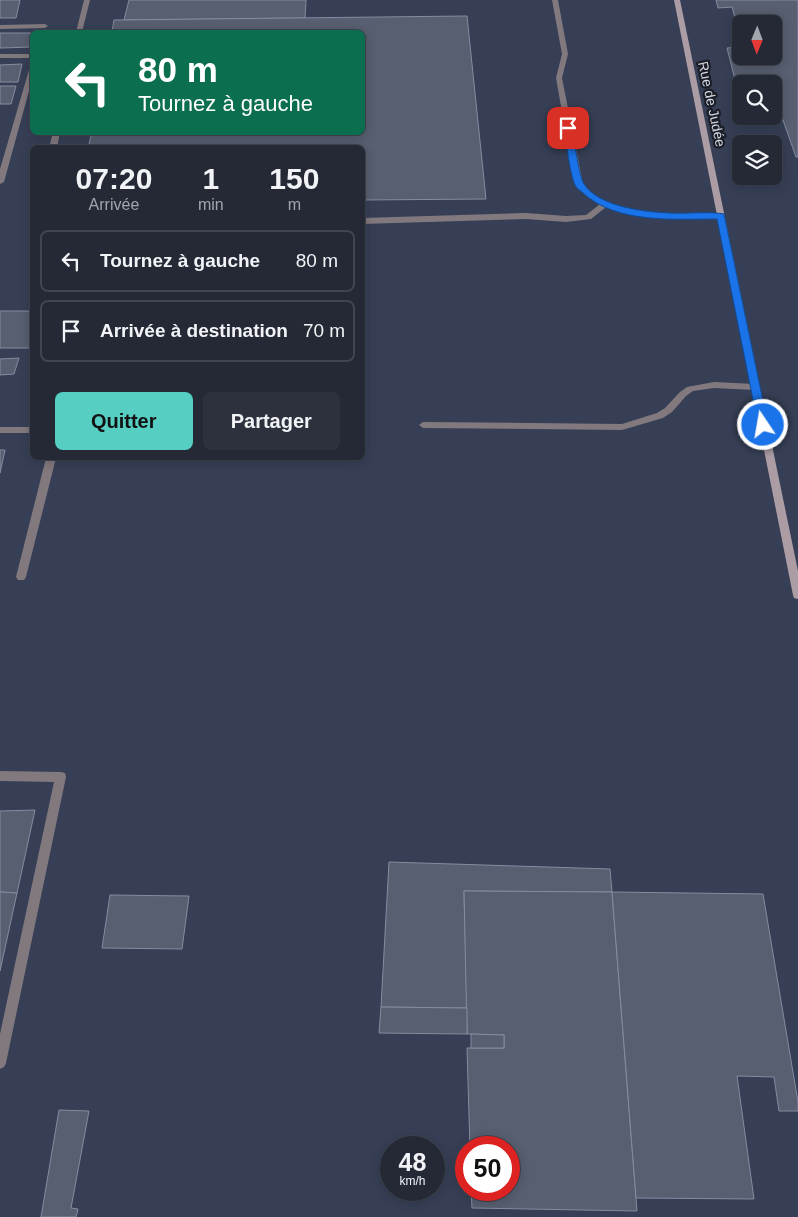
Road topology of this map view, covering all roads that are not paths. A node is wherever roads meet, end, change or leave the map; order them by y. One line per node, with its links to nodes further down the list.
1 (86, 0): 6 (lane)
2 (554, 0): 11 (lane)
3 (677, 0): 12 (main road, Rue de Judée)
4 (45, 26): 5 (lane)
5 (0, 27)
6 (79, 30)
7 (0, 56): 8 (lane)
8 (30, 56)
9 (30, 77): 10 (lane)
10 (0, 182)
11 (605, 204): 12 (lane); 13 (lane)
12 (721, 216): 14 (main road, Rue de Judée)
13 (365, 221)
14 (755, 387): 15 (lane); 20 (main road, Rue de Judée)
15 (423, 425)
16 (0, 430): 17 (lane)
17 (30, 430)
18 (50, 460): 19 (lane)
19 (21, 576)
20 (798, 595)
21 (0, 776): 22 (lane)
22 (0, 1063)

